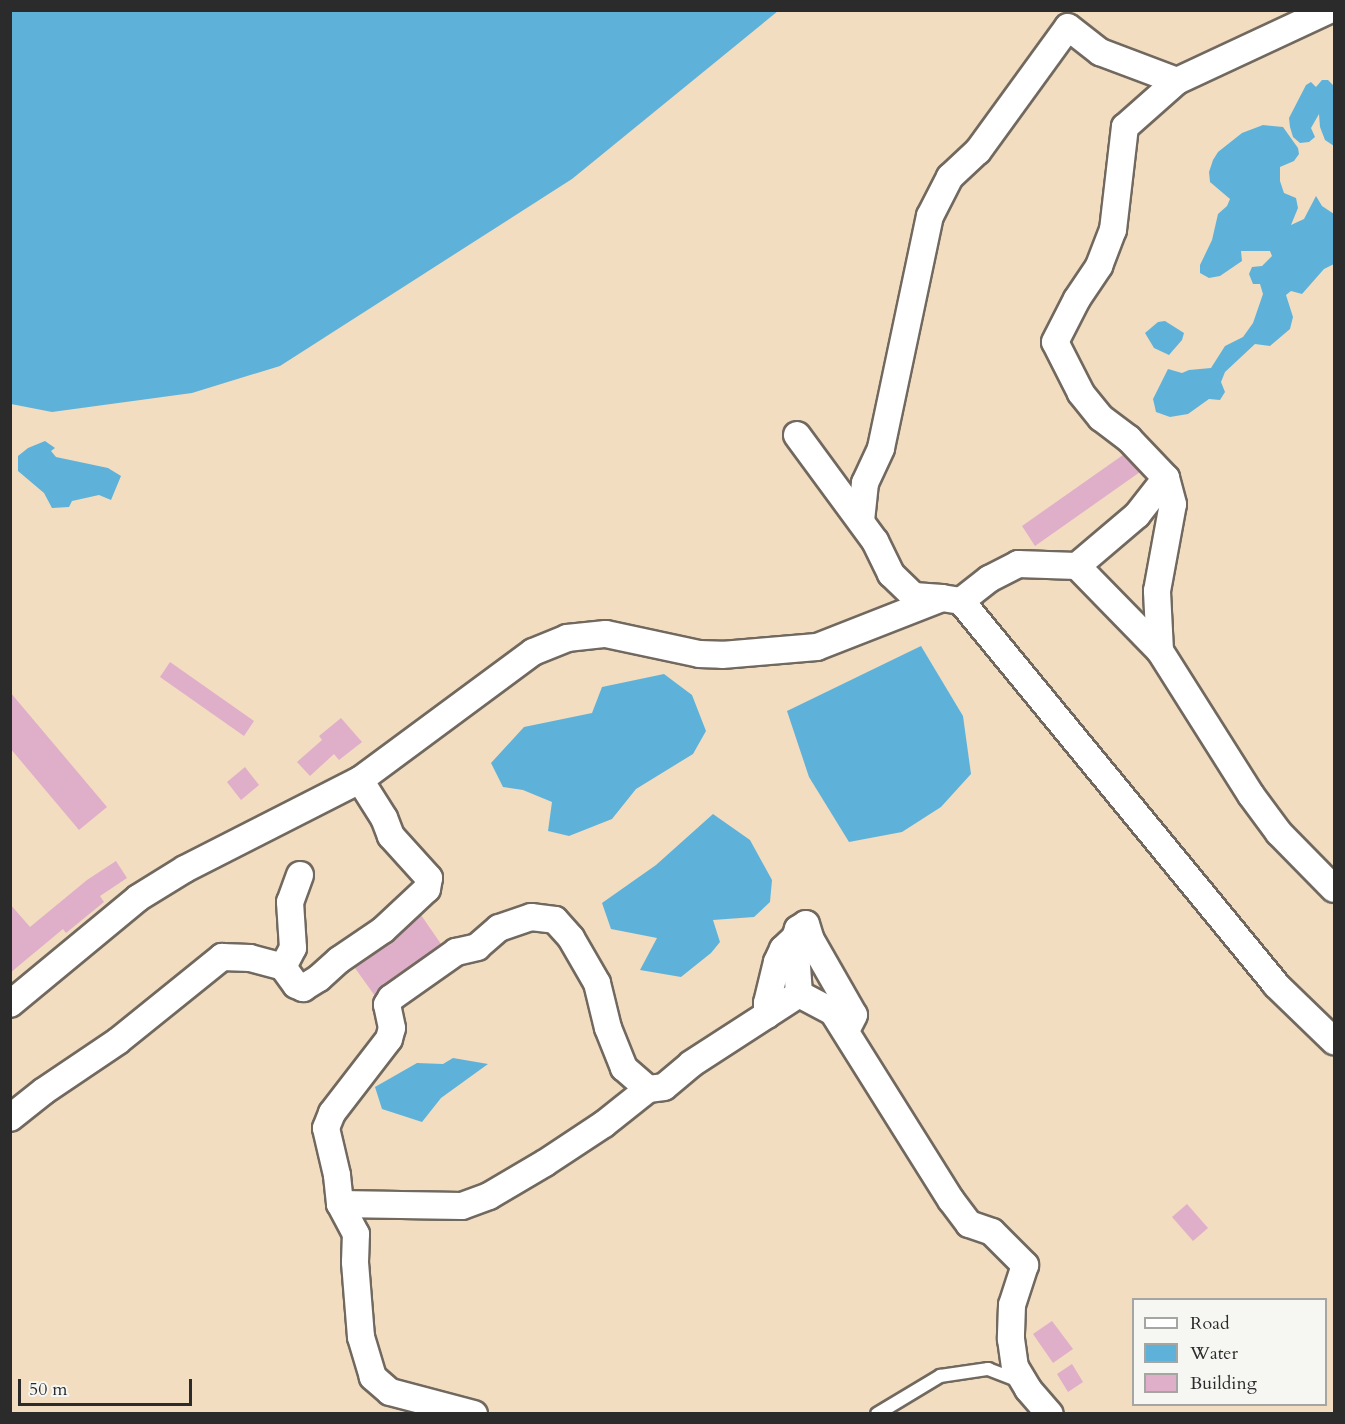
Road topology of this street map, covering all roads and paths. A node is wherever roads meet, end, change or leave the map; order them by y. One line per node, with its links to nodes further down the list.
1 (1329, 10): 2 (street)
2 (1177, 81): 4 (street); 5 (street)
3 (797, 435): 5 (street)
4 (1166, 478): 6 (street); 8 (street)
5 (861, 521): 7 (street)
6 (1077, 566): 7 (street); 8 (street)
7 (951, 600): 9 (street); 18 (street)
8 (1160, 651): 11 (street)
9 (360, 780): 13 (street); 15 (street)
10 (300, 875): 13 (street)
11 (1335, 890)
12 (795, 938): 14 (street); 16 (street); 17 (street)
13 (283, 967): 20 (street)
14 (799, 994): 16 (street); 17 (street)
15 (10, 1004)
16 (767, 1015): 19 (street)
17 (846, 1031): 24 (street)
18 (1335, 1041)
19 (648, 1089): 21 (street); 23 (street)
20 (10, 1118)
21 (335, 1167): 22 (street); 23 (street)
22 (340, 1204): 23 (street); 25 (street)
23 (372, 1204)
24 (1024, 1382): 26 (lane); 27 (street)
25 (474, 1413)
26 (877, 1413)
27 (1050, 1413)

